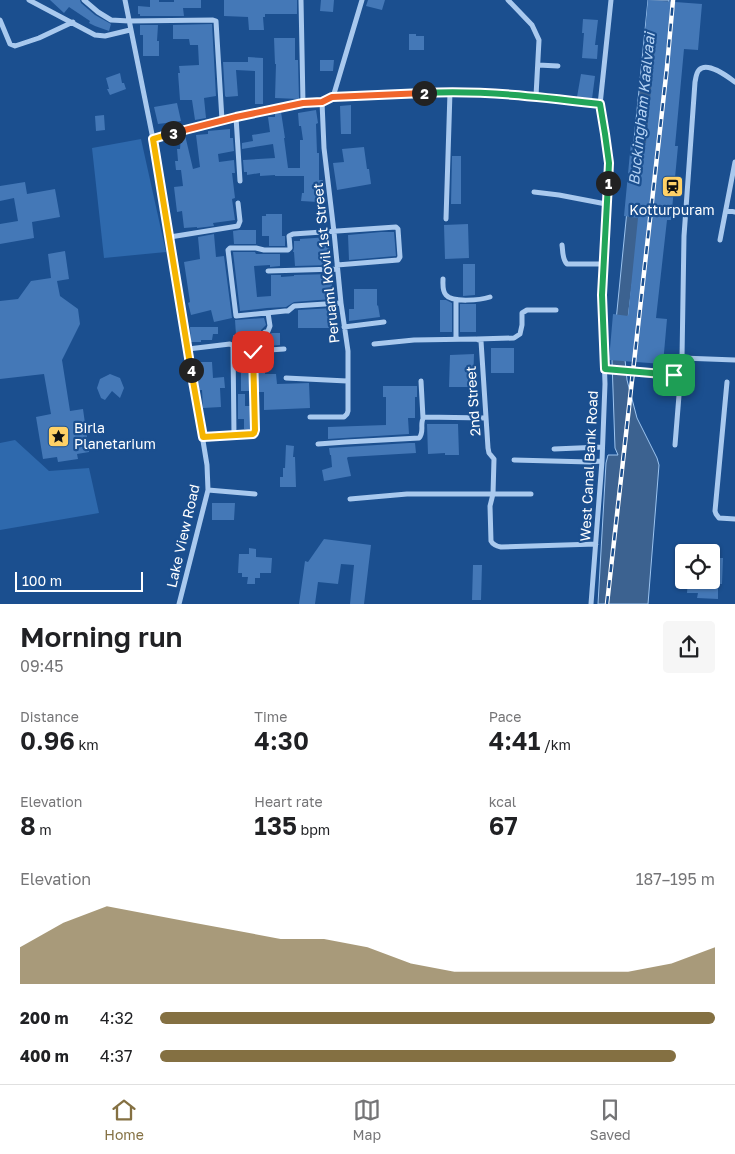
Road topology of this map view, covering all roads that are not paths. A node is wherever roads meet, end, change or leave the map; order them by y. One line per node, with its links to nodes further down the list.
1 (29, 0): 10 (street)
2 (84, 0): 9 (street)
3 (124, 0): 9 (street, Lake View Road)
4 (302, 0): 19 (street)
5 (362, 0): 17 (street)
6 (508, 0): 12 (street)
7 (611, 0): 20 (street, West Canal Bank Road)
8 (0, 20): 10 (street)
9 (129, 21): 11 (street, Lake View Road); 22 (street)
10 (73, 22): 11 (street)
11 (130, 30): 23 (street, Lake View Road)
12 (538, 65): 13 (street); 16 (street)
13 (558, 66)
14 (735, 82): 53 (street)
15 (450, 92): 16 (street); 17 (street); 31 (street)
16 (536, 96): 20 (street)
17 (332, 97): 18 (street)
18 (322, 102): 19 (street); 32 (street, Peruaml Kovil 1st Street)
19 (303, 103): 21 (street)
20 (600, 104): 28 (street, West Canal Bank Road)
21 (236, 117): 22 (street); 25 (street)
22 (222, 120): 23 (street)
23 (153, 139): 33 (street, Lake View Road)
24 (735, 162): 29 (street)
25 (240, 181)
26 (534, 192): 28 (street)
27 (238, 204): 33 (street)
28 (606, 204): 36 (street, West Canal Bank Road)
29 (726, 210): 30 (street); 34 (street)
30 (735, 212)
31 (446, 220)
32 (334, 232): 37 (street, Peruaml Kovil 1st Street); 37 (street); 44 (street)
33 (170, 237): 51 (street, Lake View Road)
34 (720, 240)
35 (562, 245): 36 (street)
36 (603, 264): 56 (street, West Canal Bank Road)
37 (337, 267): 38 (street); 42 (street, Peruaml Kovil 1st Street)
38 (268, 271)
39 (443, 279): 41 (street)
40 (490, 298): 41 (street)
41 (456, 300): 48 (street)
42 (341, 303): 44 (street); 46 (street, Peruaml Kovil 1st Street)
43 (556, 310): 49 (street)
44 (268, 313): 47 (street)
45 (384, 322): 46 (street)
46 (344, 327): 58 (street, Peruaml Kovil 1st Street)
47 (265, 332)
48 (456, 339): 49 (street); 50 (street)
49 (478, 340): 63 (street, 2nd Street)
50 (374, 344)
51 (188, 349): 64 (street); 65 (street, Lake View Road)
52 (284, 349): 64 (street)
53 (682, 358): 54 (street); 55 (street)
54 (735, 360)
55 (682, 367): 56 (street); 67 (street)
56 (608, 369): 68 (street, West Canal Bank Road)
57 (286, 378): 58 (street)
58 (348, 381): 61 (street, Peruaml Kovil 1st Street)
59 (420, 381): 62 (street)
60 (727, 382): 77 (street)
61 (310, 418)
62 (423, 418): 63 (street); 66 (street)
63 (485, 418): 74 (street, 2nd Street)
64 (234, 435): 65 (street)
65 (203, 437): 72 (street, Lake View Road)
66 (318, 444)
67 (675, 446)
68 (602, 447): 69 (street); 71 (street, West Canal Bank Road)
69 (554, 449)
70 (514, 460): 71 (street)
71 (602, 461): 78 (street, West Canal Bank Road)
72 (208, 490): 73 (street); 79 (street, Lake View Road)
73 (254, 494)
74 (493, 494): 75 (street); 76 (street); 78 (street, 2nd Street)
75 (531, 494)
76 (350, 499)
77 (735, 519)
78 (596, 544): 80 (street, West Canal Bank Road)
79 (179, 604)
80 (591, 604)

